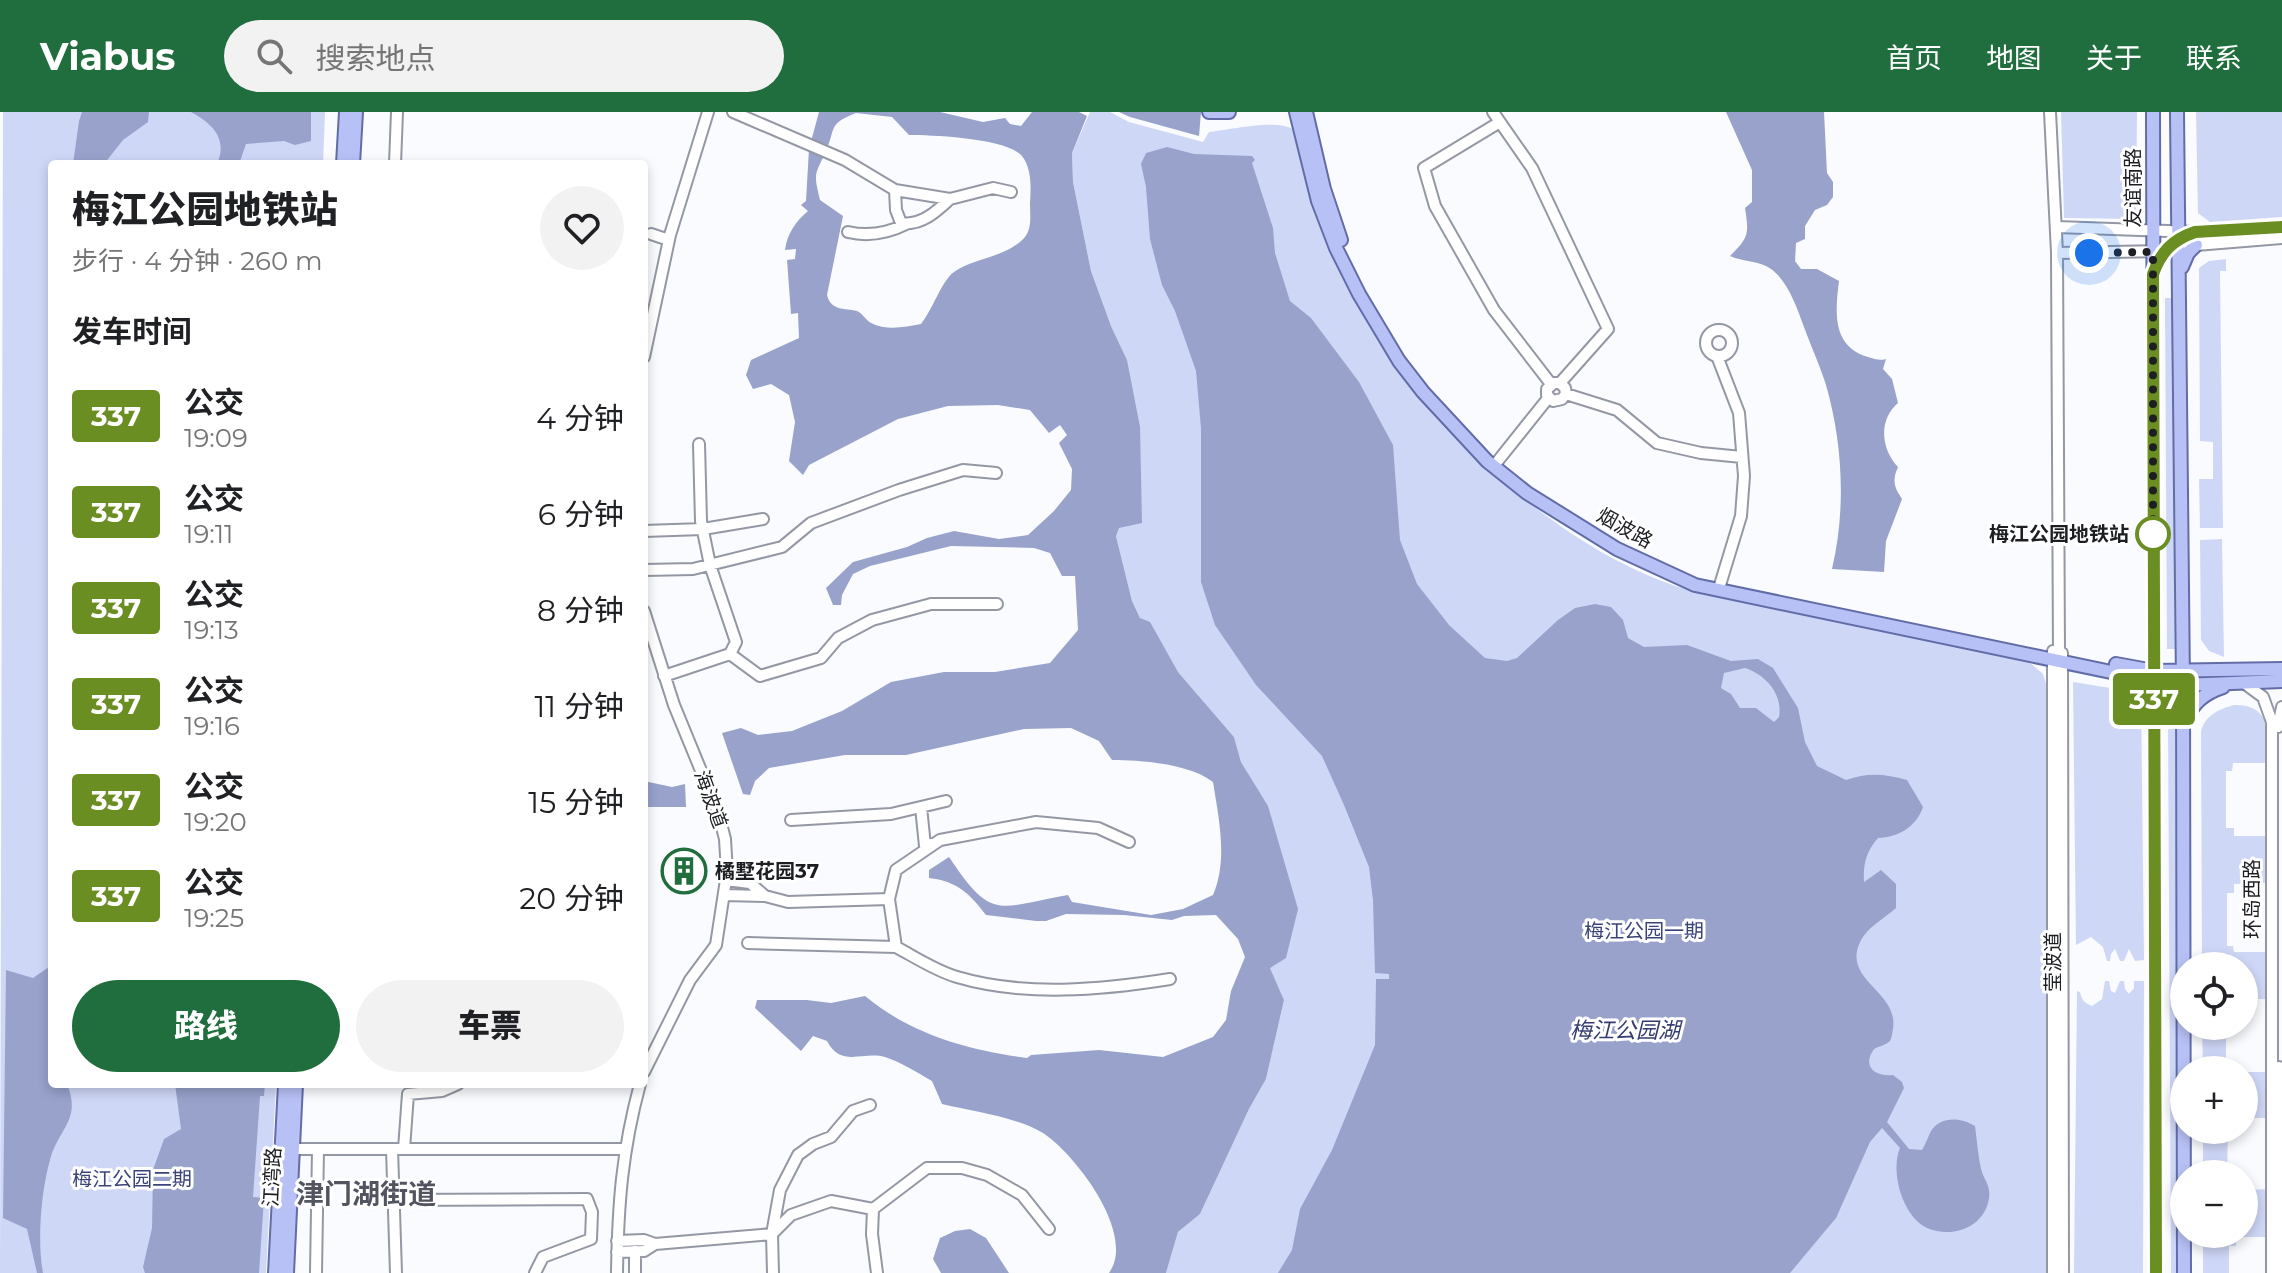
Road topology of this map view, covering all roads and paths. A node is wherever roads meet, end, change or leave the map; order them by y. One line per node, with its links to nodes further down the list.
1 (346, 112): 14 (main road)
2 (356, 112): 15 (main road)
3 (397, 112): 16 (street)
4 (708, 112): 29 (street)
5 (733, 112): 17 (street)
6 (1209, 112): 7 (main road)
7 (1229, 112)
8 (1296, 112): 50 (main road, 烟波路)
9 (1306, 112): 39 (main road, 烟波路)
10 (2050, 112): 21 (street)
11 (2153, 112): 23 (main road, 友谊南路)
12 (2177, 112): 28 (main road)
13 (1496, 117): 35 (street); 35 (street)
14 (343, 160)
15 (353, 160)
16 (395, 160)
17 (895, 190): 19 (street); 20 (street)
18 (1011, 192): 19 (street)
19 (950, 199): 20 (street)
20 (906, 224): 24 (street)
21 (2057, 227): 23 (street); 31 (street)
22 (2282, 227): 26 (street)
23 (2153, 229): 28 (street); 30 (main road, 友谊南路)
24 (848, 232)
25 (651, 234): 29 (street)
26 (2196, 238): 27 (street); 28 (street); 28 (street); 32 (main road)
27 (2282, 238)
28 (2179, 239): 30 (street); 32 (main road)
29 (669, 240): 33 (street)
30 (2158, 252): 31 (street); 53 (main road, 友谊南路)
31 (2057, 253): 50 (street)
32 (2180, 274): 55 (main road)
33 (648, 338)
34 (1717, 356): 38 (street)
35 (1559, 387): 36 (street); 36 (street); 38 (street)
36 (1549, 397): 39 (street)
37 (699, 444): 42 (street)
38 (1742, 457): 46 (street)
39 (1497, 462): 46 (main road, 烟波路)
40 (996, 473): 44 (street)
41 (763, 519): 42 (street)
42 (703, 529): 43 (street); 44 (street)
43 (648, 531)
44 (710, 565): 45 (street); 49 (street)
45 (648, 570)
46 (1720, 585): 50 (main road, 烟波路)
47 (997, 604): 49 (street)
48 (648, 624): 52 (street, 海波道)
49 (730, 654): 52 (street)
50 (2058, 655): 53 (main road, 烟波路); 98 (street, 莹波道); 99 (street, 莹波道)
51 (2282, 669): 54 (main road)
52 (664, 676): 65 (street, 海波道)
53 (2154, 676): 55 (main road); 59 (main road, 友谊南路)
54 (2240, 676): 55 (main road); 56 (main road); 58 (main road); 102 (street, 环岛西路)
55 (2182, 681): 58 (main road); 59 (main road)
56 (2282, 681)
57 (2282, 707): 103 (street, 环岛西路)
58 (2182, 728): 101 (main road)
59 (2154, 734): 100 (main road, 友谊南路)
60 (946, 801): 61 (street)
61 (921, 807): 62 (street); 63 (street)
62 (791, 820)
63 (940, 840): 64 (street); 68 (street)
64 (1129, 842)
65 (726, 880): 66 (street, 海波道); 67 (street)
66 (724, 895): 67 (street); 72 (street, 海波道)
67 (765, 896): 68 (street)
68 (889, 899): 70 (street)
69 (748, 943): 70 (street)
70 (896, 947): 71 (street)
71 (1170, 979)
72 (648, 1064)
73 (285, 1088): 78 (main road, 江湾路)
74 (295, 1088): 78 (main road, 江湾路)
75 (449, 1088): 80 (street)
76 (639, 1088): 81 (street)
77 (870, 1105): 85 (street)
78 (287, 1149): 79 (street); 89 (main road, 江湾路); 90 (main road, 江湾路)
79 (318, 1149): 80 (street); 91 (street)
80 (398, 1149): 81 (street); 82 (street)
81 (625, 1149): 87 (street)
82 (394, 1200): 92 (street); 93 (street)
83 (873, 1209): 84 (street); 85 (street); 97 (street)
84 (1049, 1229)
85 (772, 1234): 86 (street); 96 (street)
86 (655, 1244): 87 (street); 88 (street)
87 (617, 1246): 88 (street); 94 (street)
88 (635, 1251): 95 (street)
89 (275, 1273)
90 (287, 1273)
91 (316, 1273)
92 (396, 1273)
93 (535, 1273)
94 (617, 1273)
95 (635, 1273)
96 (773, 1273)
97 (877, 1273)
98 (2053, 1273)
99 (2063, 1273)
100 (2156, 1273)
101 (2184, 1273)
102 (2272, 1273)
103 (2280, 1273)

